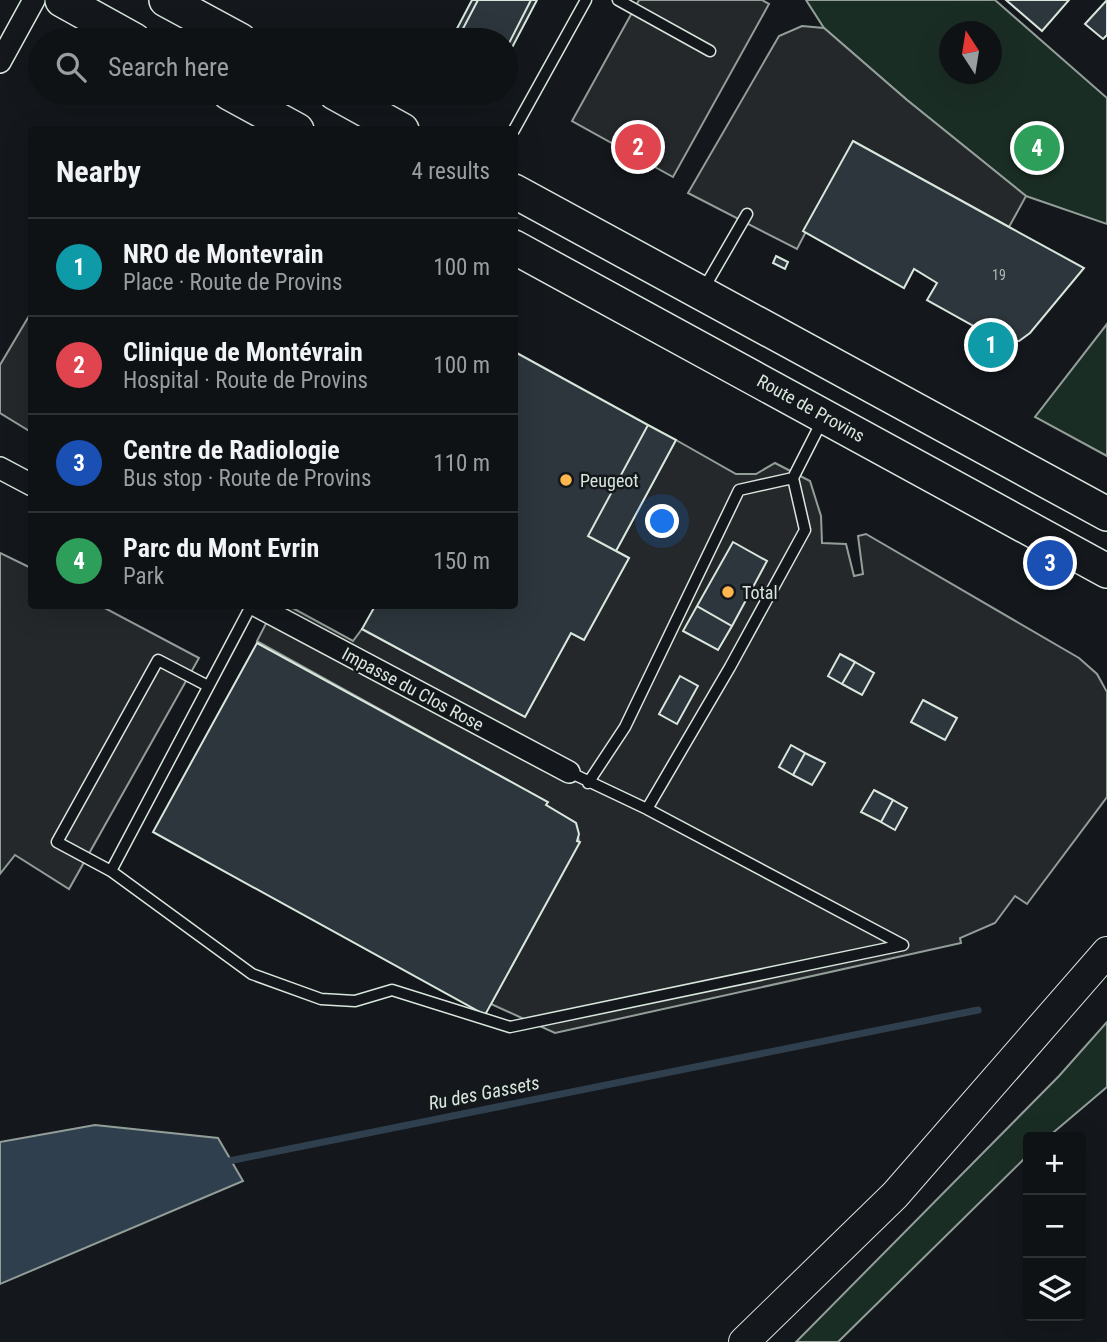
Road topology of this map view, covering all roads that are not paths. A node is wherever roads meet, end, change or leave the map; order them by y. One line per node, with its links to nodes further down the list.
1 (34, 0): 9 (street)
2 (62, 0): 6 (main road)
3 (166, 0): 7 (main road)
4 (586, 0): 14 (lane)
5 (618, 0): 8 (lane)
6 (112, 28)
7 (218, 28)
8 (709, 51)
9 (0, 62)
10 (251, 105): 12 (main road)
11 (357, 105): 13 (main road)
12 (290, 126)
13 (395, 126)
14 (516, 126)
15 (518, 193): 18 (main road)
16 (747, 214): 18 (lane)
17 (518, 249): 19 (main road, Route de Provins)
18 (701, 293): 23 (main road)
19 (825, 416): 21 (lane); 24 (main road, Route de Provins)
20 (0, 468): 22 (street)
21 (793, 478): 29 (lane); 30 (lane)
22 (28, 483)
23 (1107, 513)
24 (1107, 571)
25 (249, 609): 27 (lane)
26 (263, 609): 28 (street, Impasse du Clos Rose)
27 (208, 686): 31 (lane); 31 (lane)
28 (569, 772): 29 (lane)
29 (588, 783): 30 (lane)
30 (647, 809): 31 (lane)
31 (111, 871)
32 (1107, 952): 33 (main road)
33 (744, 1342)

